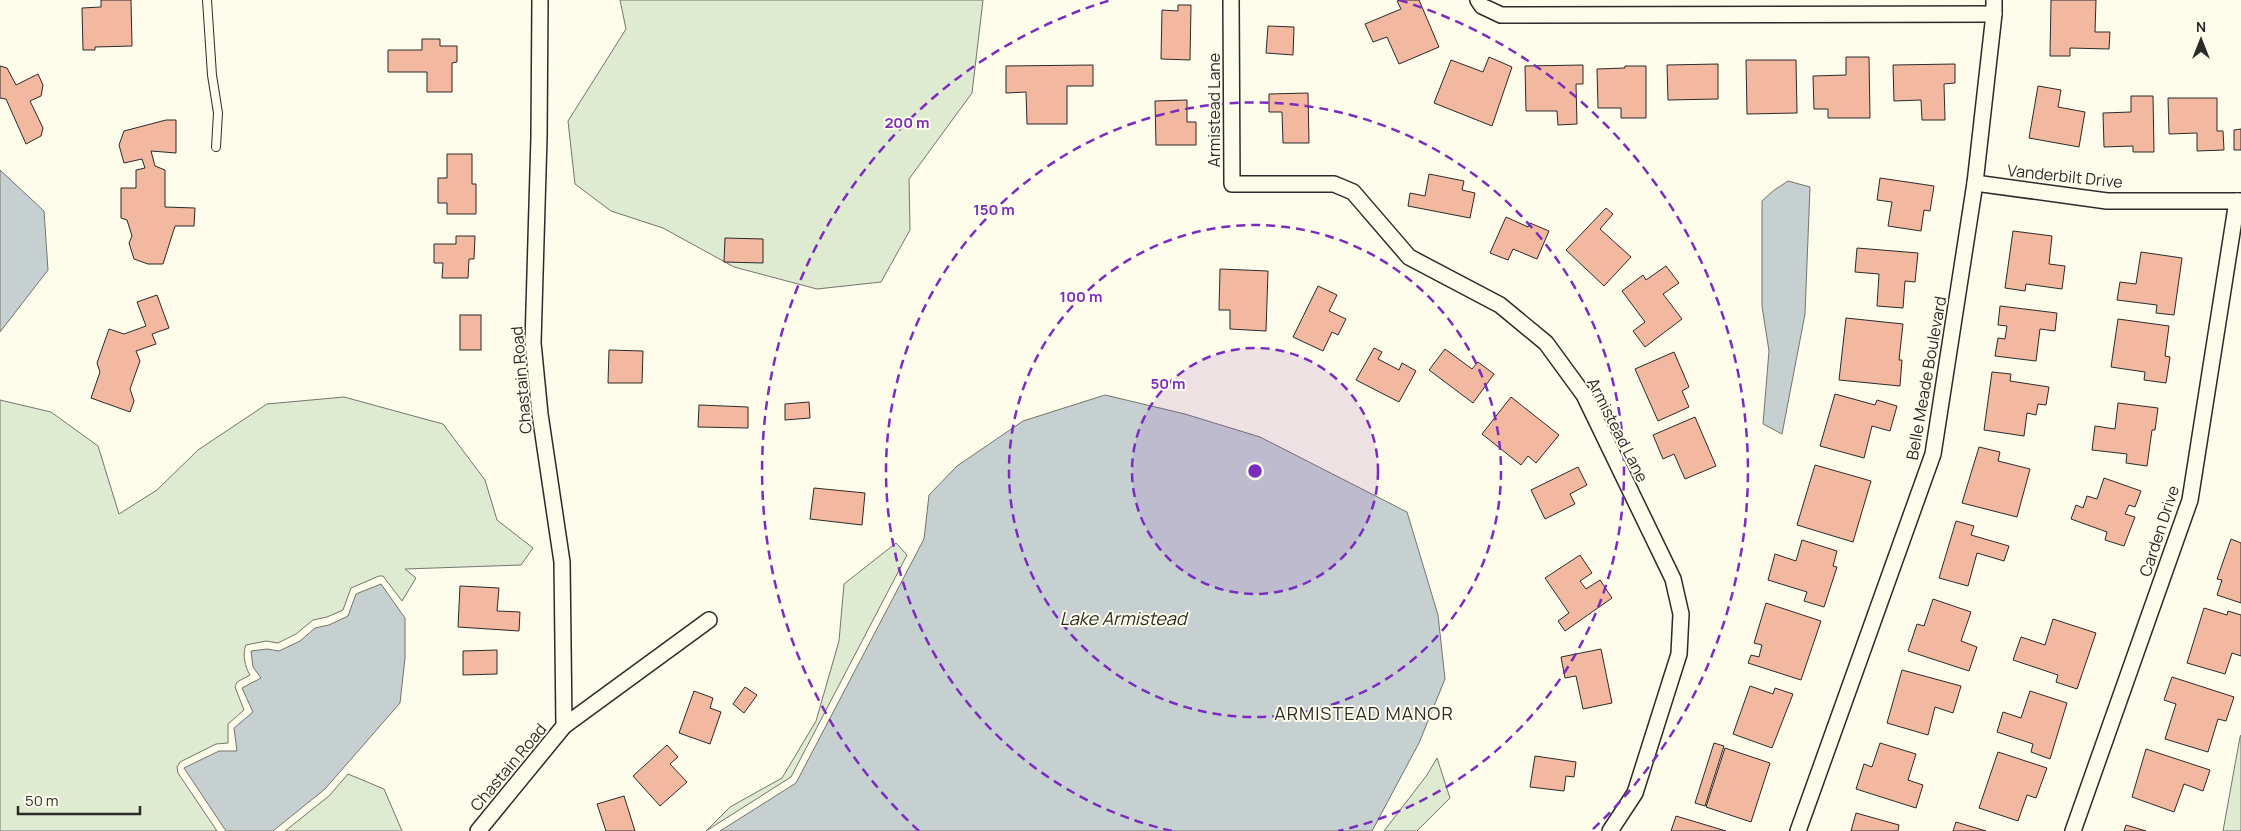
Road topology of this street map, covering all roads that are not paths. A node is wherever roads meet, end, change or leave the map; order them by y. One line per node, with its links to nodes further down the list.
1 (207, 0): 6 (lane)
2 (540, 0): 10 (street, Chastain Road)
3 (1231, 0): 12 (street, Armistead Lane)
4 (1478, 0): 5 (street)
5 (1994, 7): 7 (street, Belle Meade Boulevard)
6 (216, 147)
7 (1975, 183): 8 (street, Vanderbilt Drive); 13 (street, Belle Meade Boulevard)
8 (2239, 201): 14 (street, Carden Drive)
9 (709, 620): 10 (street, Chastain Road)
10 (564, 726): 11 (street, Chastain Road)
11 (478, 831)
12 (1610, 831)
13 (1798, 831)
14 (2073, 831)

